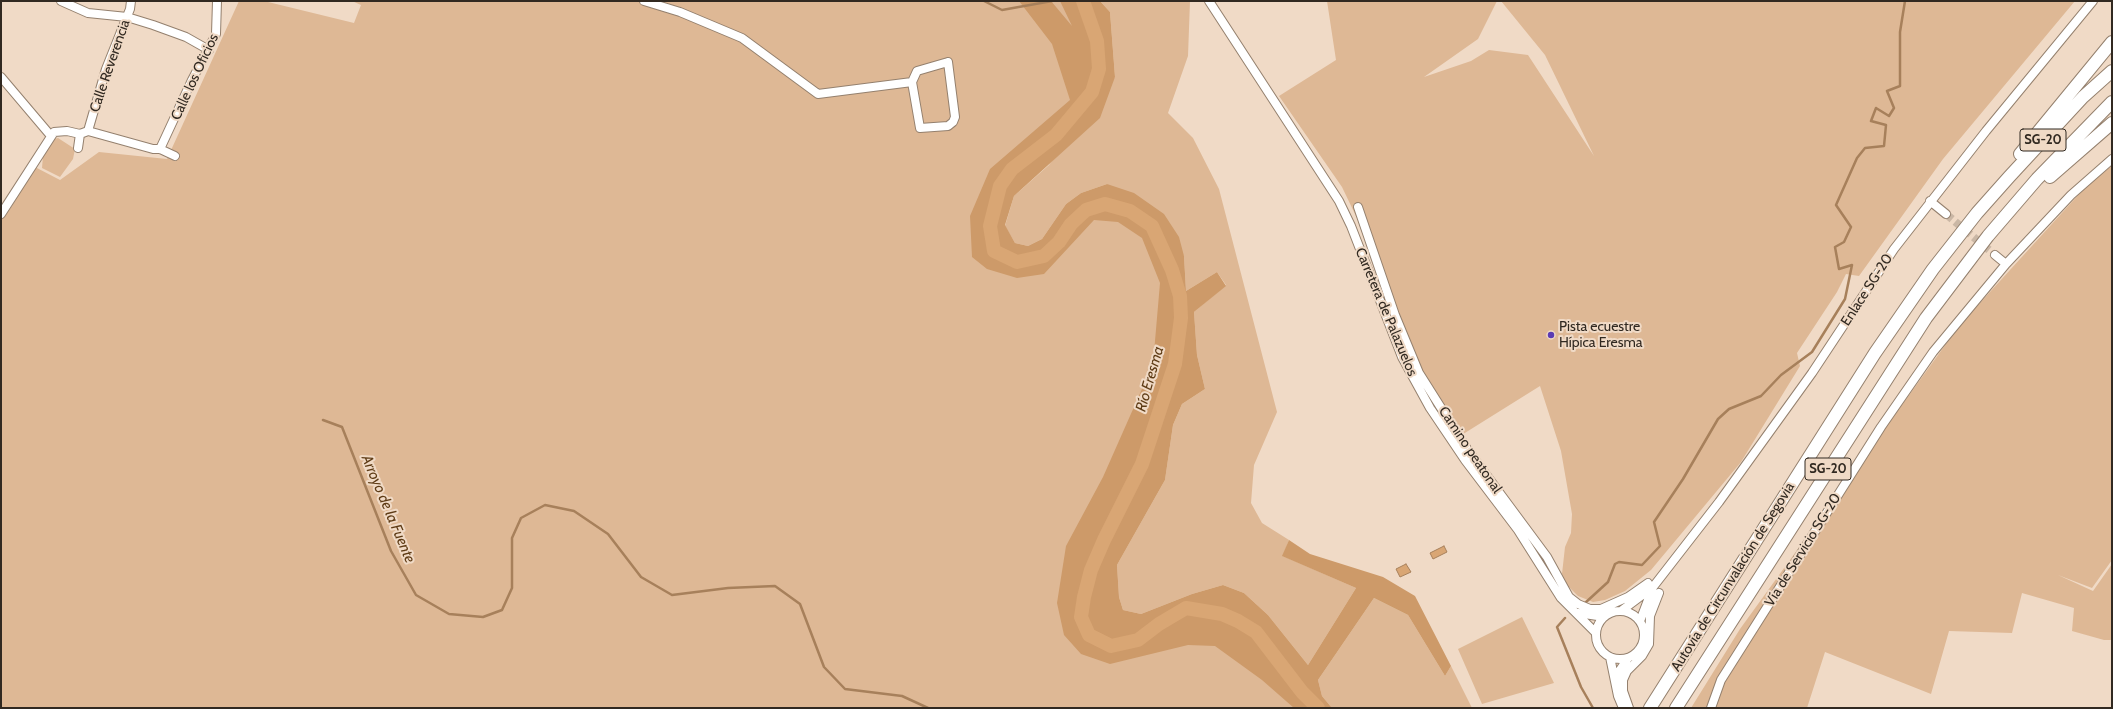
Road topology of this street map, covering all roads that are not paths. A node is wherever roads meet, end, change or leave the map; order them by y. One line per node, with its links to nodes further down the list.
1 (62, 1): 7 (street)
2 (131, 1): 7 (street, Calle Reverencia)
3 (216, 1): 9 (street, Calle los Oficios)
4 (644, 1): 12 (street)
5 (1209, 1): 32 (street, Carretera de Palazuelos)
6 (2093, 1): 22 (street, Enlace SG-20)
7 (127, 17): 9 (street); 15 (street, Calle Reverencia)
8 (2112, 42): 24 (highway)
9 (209, 50): 19 (street, Calle los Oficios)
10 (2112, 71): 24 (highway, Autovía de Circunvalación de Segovia / SG-20)
11 (1, 77): 17 (street)
12 (912, 82): 12 (street)
13 (2112, 102): 27 (highway, Autovía de Circunvalación de Segovia / SG-20)
14 (2112, 123): 27 (highway)
15 (88, 131): 16 (street); 19 (street)
16 (80, 134): 17 (street); 18 (street)
17 (51, 136): 25 (street)
18 (78, 148)
19 (160, 149): 20 (street)
20 (175, 156)
21 (2112, 159): 29 (street, Vía de Servicio SG-20)
22 (1930, 200): 26 (street); 30 (street, Enlace SG-20)
23 (1358, 207): 30 (street, Camino peatonal)
24 (1977, 213): 41 (highway, Autovía de Circunvalación de Segovia / SG-20)
25 (1, 214)
26 (1946, 214)
27 (1988, 236): 42 (highway, Autovía de Circunvalación de Segovia / SG-20)
28 (1995, 255): 29 (street)
29 (2006, 264): 43 (street, Vía de Servicio SG-20)
30 (1653, 588): 31 (street, Enlace SG-20); 34 (street, Enlace SG-20); 40 (street)
31 (1621, 610): 33 (street); 34 (street)
32 (1577, 613): 33 (street); 35 (street, Carretera de Palazuelos)
33 (1604, 616): 35 (street)
34 (1640, 621): 37 (street)
35 (1596, 633): 36 (street)
36 (1610, 657): 37 (street); 38 (street)
37 (1628, 658): 38 (street)
38 (1616, 684): 39 (street)
39 (1623, 708)
40 (1630, 708)
41 (1650, 708)
42 (1676, 708)
43 (1712, 708)

